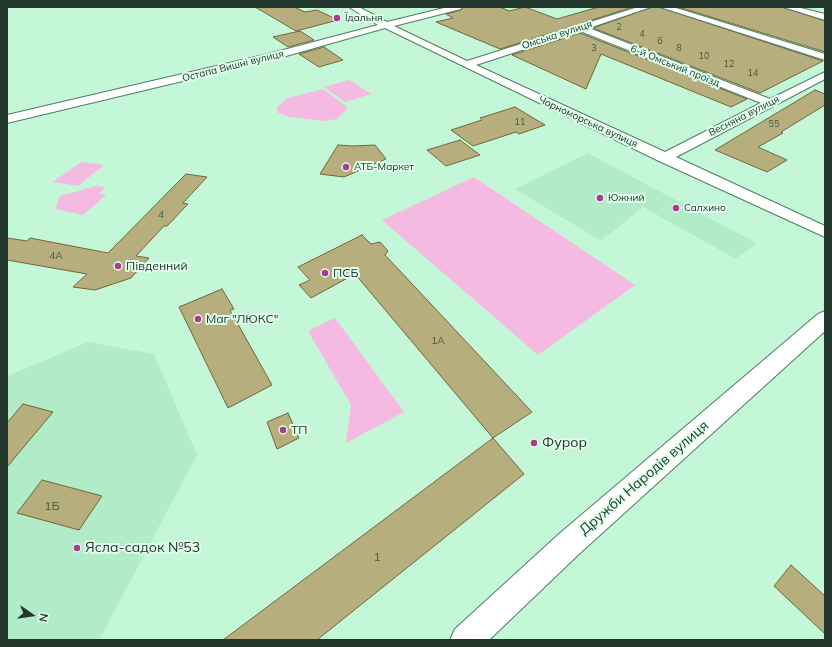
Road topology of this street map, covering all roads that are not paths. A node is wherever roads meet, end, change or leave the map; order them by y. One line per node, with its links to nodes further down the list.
1 (353, 7): 6 (street, Чорноморська вулиця)
2 (458, 7): 8 (street, Остапа Вишні вулиця)
3 (647, 7): 9 (street, Омська вулиця)
4 (664, 7): 10 (street)
5 (787, 7): 7 (street)
6 (366, 11): 8 (street, Чорноморська вулиця)
7 (825, 17)
8 (387, 26): 11 (street, Чорноморська вулиця); 14 (street, Остапа Вишні вулиця)
9 (580, 28): 11 (street, Омська вулиця); 13 (street, 6-й Омський проїзд)
10 (825, 57)
11 (467, 64): 15 (street, Чорноморська вулиця)
12 (825, 75): 13 (street, Весняна вулиця)
13 (770, 103): 15 (street, Весняна вулиця)
14 (7, 119)
15 (664, 158): 16 (street, Чорноморська вулиця)
16 (825, 232)
17 (825, 319): 18 (street, Дружби Народів вулиця)
18 (466, 640)

